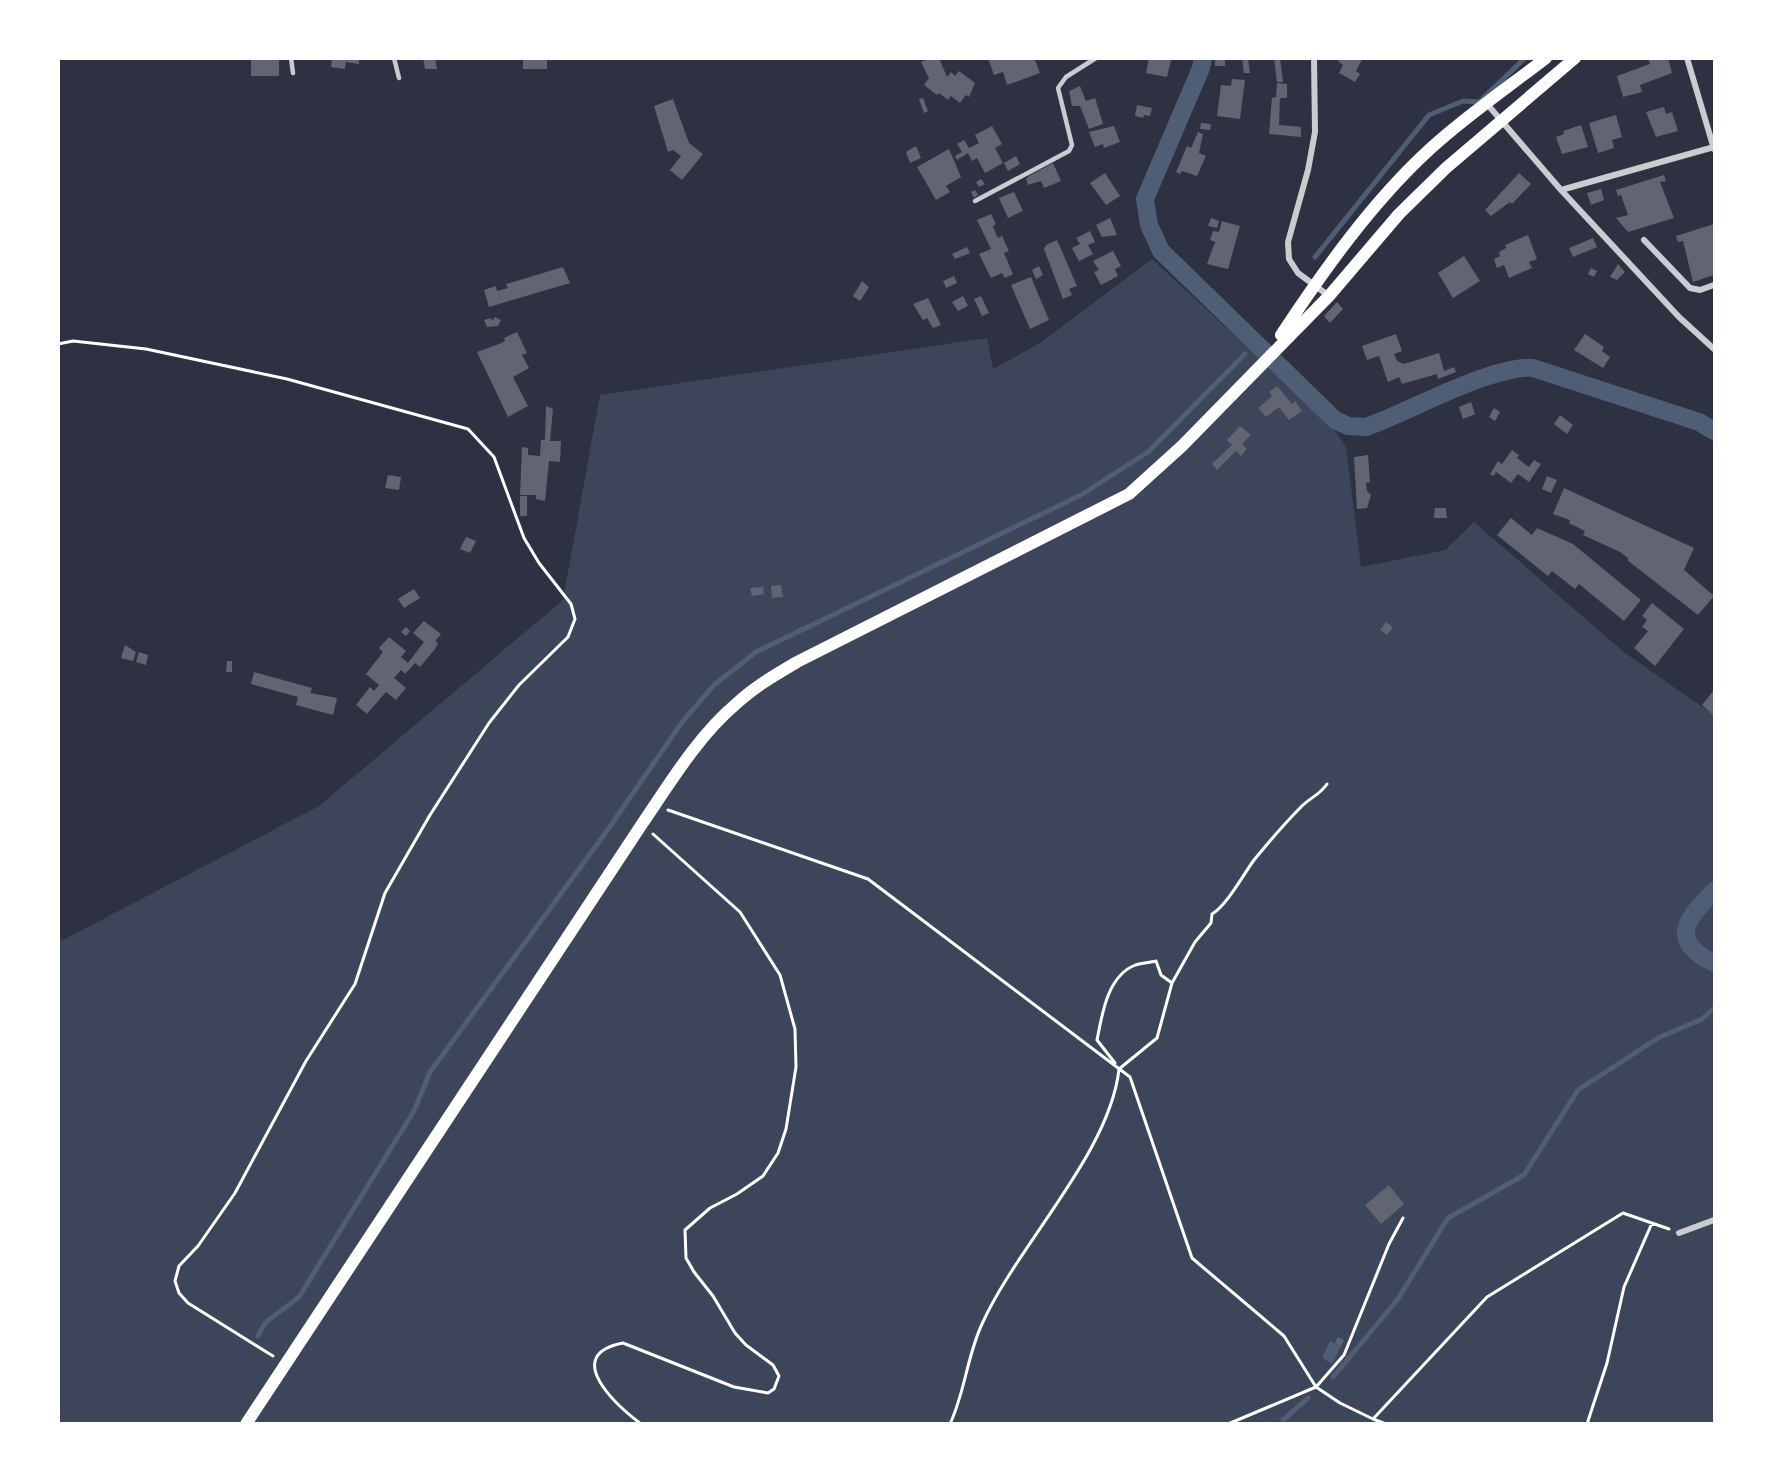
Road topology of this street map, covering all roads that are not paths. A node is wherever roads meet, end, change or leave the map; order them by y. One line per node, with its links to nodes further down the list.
1 (291, 58): 8 (lane)
2 (394, 58): 9 (lane)
3 (1096, 58): 14 (lane)
4 (1314, 58): 16 (street)
5 (1546, 58): 10 (main road)
6 (1575, 58): 11 (main road)
7 (1687, 58): 12 (street)
8 (294, 73)
9 (399, 78)
10 (1487, 104): 11 (street); 16 (main road)
11 (1502, 122): 13 (street); 18 (main road)
12 (1714, 148): 13 (street)
13 (1561, 190): 19 (street)
14 (975, 201)
15 (1644, 240): 17 (street)
16 (1314, 285): 18 (street); 20 (main road)
17 (1714, 285)
18 (1329, 296): 20 (main road)
19 (1714, 349)
20 (1268, 356): 23 (main road)
21 (1714, 1220): 22 (street)
22 (1679, 1233)
23 (246, 1424)

